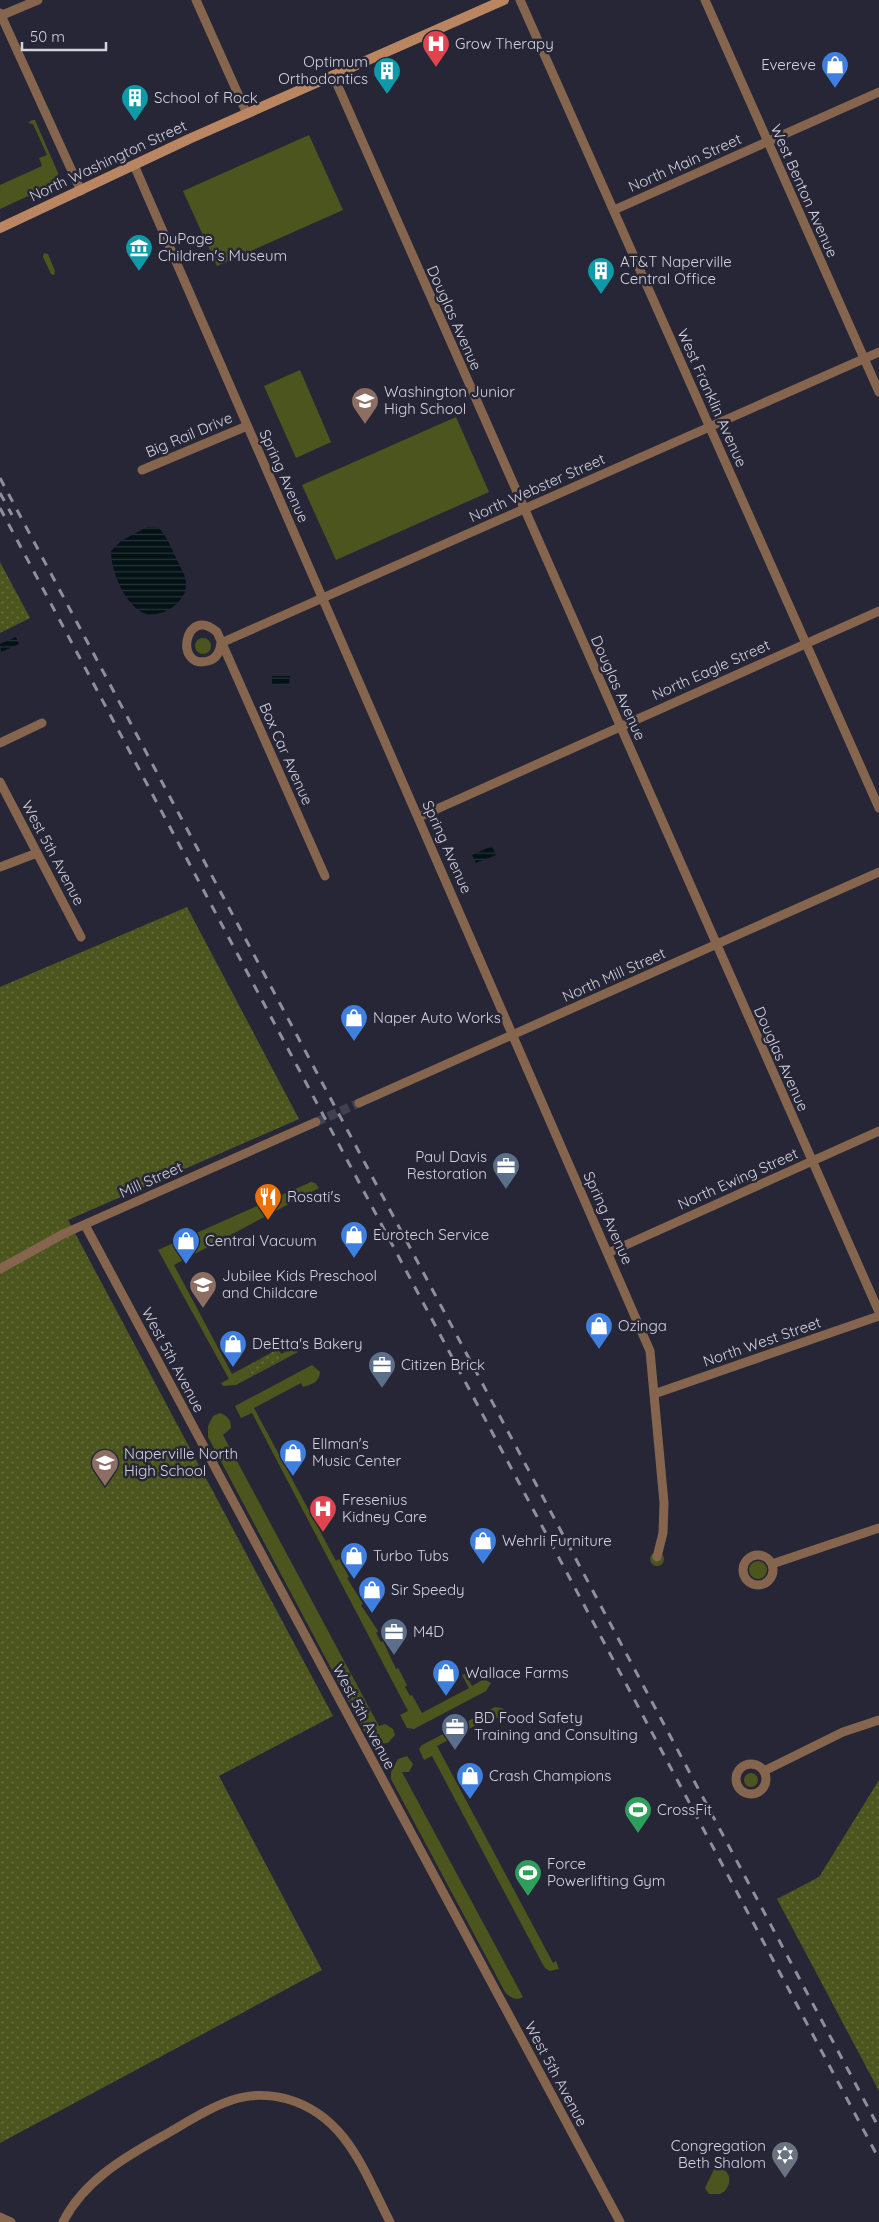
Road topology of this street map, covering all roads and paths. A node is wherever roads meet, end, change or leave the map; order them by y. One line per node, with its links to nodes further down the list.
1 (38, 0): 6 (street)
2 (196, 0): 9 (street)
3 (504, 0): 7 (main road, North Washington Street)
4 (520, 0): 13 (street, West Franklin Avenue)
5 (704, 0): 10 (street, West Benton Avenue)
6 (0, 15): 12 (street)
7 (332, 75): 9 (main road, North Washington Street); 21 (street, Douglas Avenue)
8 (879, 92): 10 (street, North Main Street)
9 (247, 114): 11 (main road, North Washington Street)
10 (767, 141): 13 (street, North Main Street); 16 (street, West Benton Avenue)
11 (134, 165): 12 (main road, North Washington Street); 18 (street, Spring Avenue)
12 (81, 191): 14 (main road, North Washington Street)
13 (614, 210): 19 (street, West Franklin Avenue)
14 (0, 228)
15 (879, 352): 16 (street, North Webster Street)
16 (864, 359): 17 (street, West Benton Avenue); 19 (street, North Webster Street)
17 (879, 392)
18 (247, 426): 20 (street, Big Rail Drive); 22 (street, Spring Avenue)
19 (710, 428): 21 (street, North Webster Street); 25 (street, West Franklin Avenue)
20 (142, 470)
21 (523, 509): 22 (street, North Webster Street); 27 (street, Douglas Avenue)
22 (323, 598): 24 (street, North Webster Street); 31 (street, Spring Avenue)
23 (879, 611): 25 (street, North Eagle Street)
24 (221, 643): 24 (street, North Webster Street); 35 (street, Box Car Avenue)
25 (806, 643): 27 (street, North Eagle Street); 30 (street, West Franklin Avenue)
26 (42, 723): 28 (street)
27 (619, 725): 31 (street, North Eagle Street); 37 (street, Douglas Avenue)
28 (0, 743)
29 (0, 782): 32 (street, West 5th Avenue)
30 (879, 808)
31 (419, 817): 38 (street, Spring Avenue)
32 (37, 853): 33 (street); 36 (street, West 5th Avenue)
33 (0, 867)
34 (879, 872): 37 (street, North Mill Street)
35 (325, 876)
36 (82, 937)
37 (716, 945): 38 (street, North Mill Street); 42 (street, Douglas Avenue)
38 (514, 1035): 39 (street, North Mill Street); 44 (street, Spring Avenue)
39 (359, 1103)
40 (316, 1122): 43 (street, Mill Street)
41 (879, 1131): 42 (street, North Ewing Street)
42 (812, 1161): 44 (street, North Ewing Street); 46 (street, Douglas Avenue)
43 (85, 1224): 45 (street, Mill Street); 58 (street, West 5th Avenue)
44 (608, 1253): 48 (street, Spring Avenue)
45 (0, 1269)
46 (879, 1312)
47 (879, 1316): 48 (street, North West Street)
48 (654, 1394): 50 (street, Spring Avenue)
49 (879, 1528): 51 (street)
50 (657, 1557)
51 (772, 1564)
52 (879, 1720): 53 (street)
53 (764, 1771)
54 (0, 2217): 55 (street)
55 (11, 2222)
56 (63, 2222): 57 (street)
57 (390, 2222)
58 (620, 2222)

